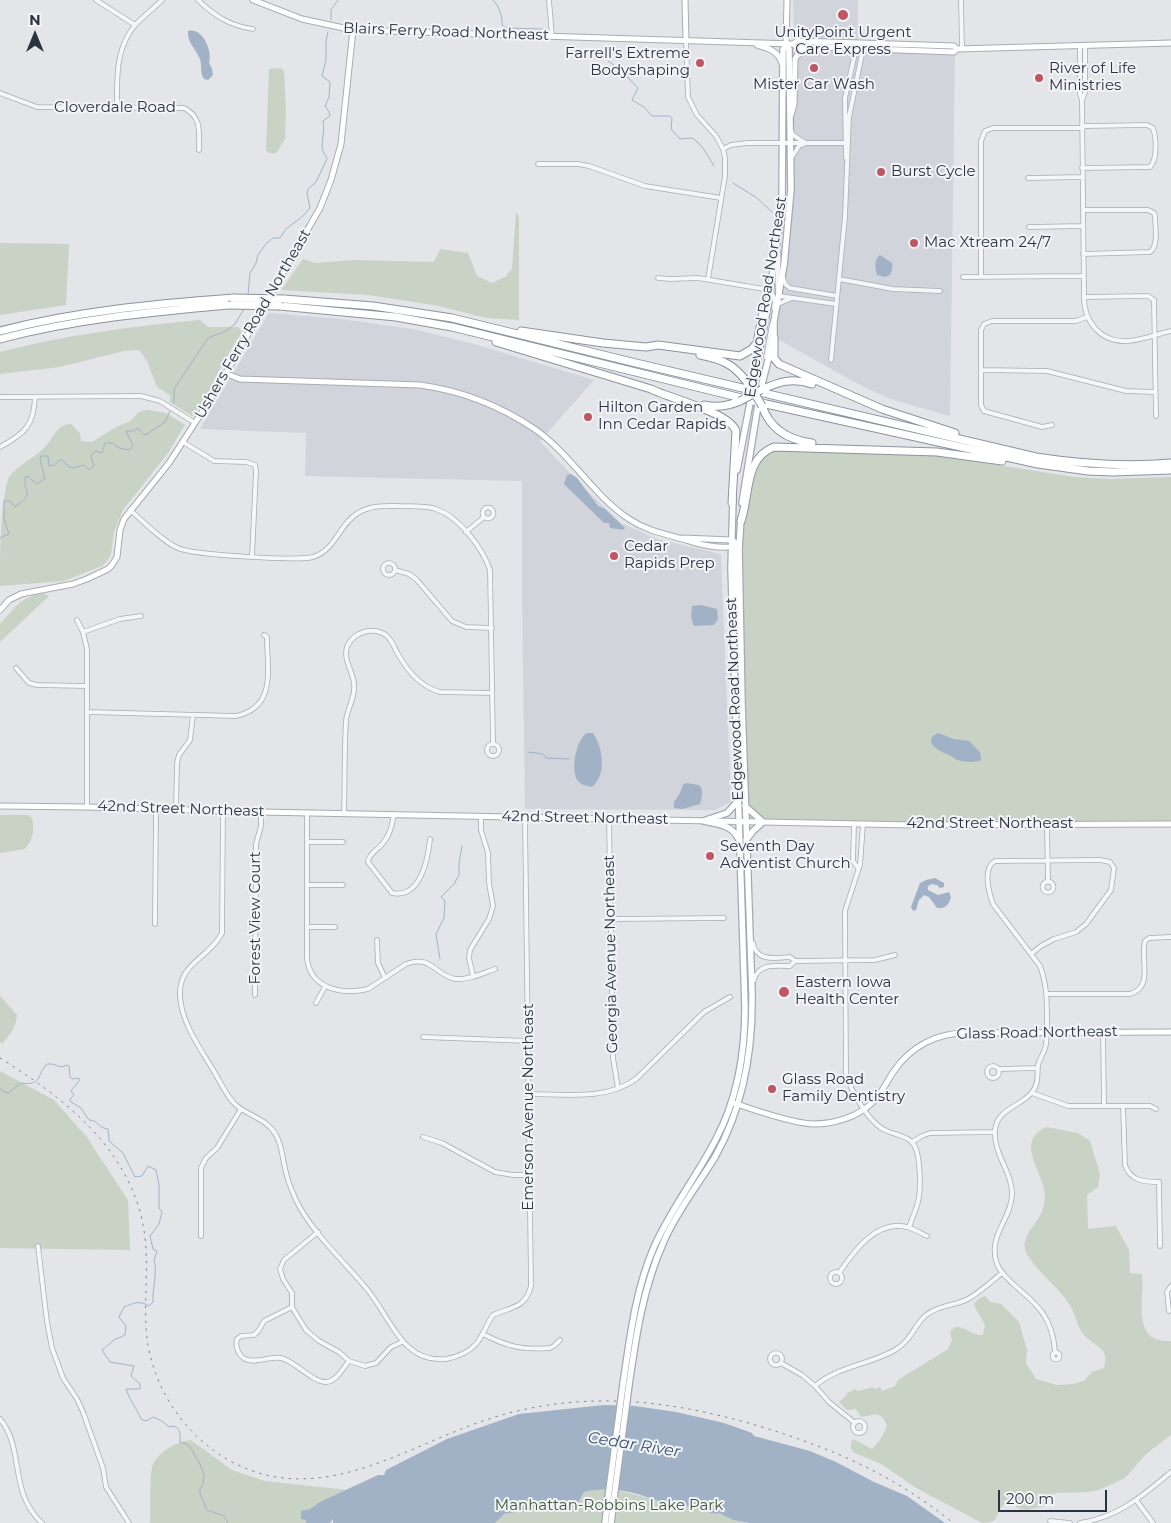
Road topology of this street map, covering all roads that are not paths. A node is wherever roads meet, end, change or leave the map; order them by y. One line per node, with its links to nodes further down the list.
1 (96, 0): 9 (street)
2 (162, 0): 9 (street)
3 (198, 0): 10 (street)
4 (253, 0): 11 (street, Blairs Ferry Road Northeast)
5 (550, 0): 12 (street)
6 (686, 0): 13 (street)
7 (787, 0): 16 (street)
8 (961, 0): 21 (street)
9 (135, 25): 24 (street)
10 (253, 29)
11 (353, 30): 12 (street, Blairs Ferry Road Northeast); 74 (street, Ushers Ferry Road Northeast)
12 (552, 36): 13 (street, Blairs Ferry Road Northeast)
13 (686, 40): 14 (street, Blairs Ferry Road Northeast); 32 (street)
14 (746, 42): 16 (street, Blairs Ferry Road Northeast); 22 (street)
15 (1171, 43): 18 (street, Blairs Ferry Road Northeast)
16 (790, 44): 17 (street, Blairs Ferry Road Northeast); 21 (street, Blairs Ferry Road Northeast); 22 (main road, Edgewood Road Northeast); 25 (main road, Edgewood Road Northeast)
17 (818, 47): 19 (street, Blairs Ferry Road Northeast); 25 (street)
18 (1082, 47): 21 (street, Blairs Ferry Road Northeast); 26 (street)
19 (856, 48): 20 (street, Blairs Ferry Road Northeast); 31 (street)
20 (863, 49): 21 (street, Blairs Ferry Road Northeast); 31 (street)
21 (959, 49)
22 (783, 79): 28 (main road, Edgewood Road Northeast)
23 (0, 93): 24 (street, Cloverdale Road)
24 (117, 107): 33 (street, Cloverdale Road)
25 (790, 121): 27 (main road, Edgewood Road Northeast)
26 (1082, 128): 36 (street); 36 (street); 48 (street)
27 (791, 131): 29 (main road, Edgewood Road Northeast); 30 (street)
28 (783, 143): 29 (street); 32 (street); 43 (main road, Edgewood Road Northeast)
29 (791, 143): 30 (street); 34 (main road, Edgewood Road Northeast)
30 (806, 143): 31 (street); 34 (street)
31 (846, 143): 51 (street)
32 (723, 149): 39 (street)
33 (199, 150)
34 (791, 159): 45 (main road, Edgewood Road Northeast)
35 (538, 164): 39 (street)
36 (1082, 168): 37 (street)
37 (1082, 177): 38 (street); 40 (street)
38 (1028, 178)
39 (721, 198): 50 (street)
40 (1083, 210): 41 (street); 44 (street)
41 (1083, 226): 42 (street); 44 (street)
42 (1029, 227)
43 (777, 246): 52 (main road, Edgewood Road Northeast); 54 (street)
44 (1083, 254): 46 (street)
45 (782, 276): 54 (main road, Edgewood Road Northeast); 55 (street)
46 (1083, 276): 48 (street); 56 (street)
47 (963, 277): 48 (street)
48 (981, 277)
49 (658, 278): 50 (street)
50 (708, 279): 52 (street)
51 (839, 279): 53 (street); 55 (street)
52 (770, 290): 58 (main road, Edgewood Road Northeast); 73 (street)
53 (940, 290)
54 (779, 296): 57 (street); 60 (main road, Edgewood Road Northeast)
55 (837, 296): 61 (street)
56 (1084, 297): 62 (street); 67 (street)
57 (792, 298): 60 (street); 61 (street)
58 (768, 300): 70 (highway); 77 (main road, Edgewood Road Northeast)
59 (282, 302): 63 (highway); 64 (highway); 65 (highway, bridge); 69 (highway, bridge)
60 (778, 304): 68 (main road, Edgewood Road Northeast)
61 (836, 304): 71 (street)
62 (1087, 317): 67 (street); 72 (street)
63 (452, 318): 70 (highway); 86 (highway)
64 (421, 321): 75 (highway); 90 (highway)
65 (0, 331)
66 (1171, 331): 67 (street)
67 (1156, 334): 76 (street)
68 (774, 337): 73 (main road, Edgewood Road Northeast); 78 (highway)
69 (0, 339)
70 (646, 347): 77 (highway)
71 (831, 360)
72 (981, 370): 76 (street); 83 (street)
73 (766, 372): 77 (main road, Edgewood Road Northeast)
74 (227, 374): 82 (street, Ushers Ferry Road Northeast); 96 (street)
75 (651, 388): 77 (highway, bridge); 91 (highway)
76 (1155, 392): 81 (street)
77 (758, 394): 78 (highway); 87 (highway); 91 (main road, Edgewood Road Northeast); 94 (main road, Edgewood Road Northeast)
78 (846, 395): 86 (highway)
79 (0, 397): 80 (street)
80 (35, 397): 82 (street); 85 (street)
81 (1156, 416)
82 (195, 423): 84 (street, Ushers Ferry Road Northeast)
83 (1052, 425)
84 (183, 442): 92 (street, Ushers Ferry Road Northeast); 99 (street)
85 (0, 447)
86 (1001, 448): 88 (highway)
87 (885, 450): 90 (highway); 94 (highway)
88 (1171, 463)
89 (1171, 470): 90 (highway)
90 (1114, 472)
91 (732, 503): 97 (main road, Edgewood Road Northeast)
92 (130, 510): 99 (street); 101 (street, Ushers Ferry Road Northeast)
93 (484, 517): 95 (street)
94 (740, 521): 98 (main road, Edgewood Road Northeast)
95 (466, 532): 99 (street); 104 (street)
96 (679, 538): 97 (street); 98 (street)
97 (731, 540): 98 (main road, Edgewood Road Northeast)
98 (735, 545): 113 (main road, Edgewood Road Northeast); 115 (main road, Edgewood Road Northeast)
99 (252, 557)
100 (395, 570): 104 (street)
101 (0, 610)
102 (141, 616): 105 (street)
103 (77, 620): 105 (street)
104 (492, 628): 109 (street)
105 (83, 632): 108 (street)
106 (264, 634): 111 (street)
107 (16, 668): 108 (street)
108 (87, 686): 110 (street)
109 (492, 693): 112 (street); 122 (street)
110 (87, 712): 111 (street); 116 (street)
111 (193, 715): 118 (street)
112 (493, 744)
113 (739, 799): 127 (main road); 128 (main road, Edgewood Road Northeast)
114 (0, 806): 116 (street, 42nd Street Northeast)
115 (745, 806): 128 (main road, Edgewood Road Northeast); 129 (main road)
116 (87, 807): 117 (street, 42nd Street Northeast)
117 (156, 808): 118 (street, 42nd Street Northeast); 146 (street)
118 (176, 809): 119 (street, 42nd Street Northeast)
119 (223, 810): 120 (street, 42nd Street Northeast); 178 (street)
120 (261, 812): 121 (street, 42nd Street Northeast); 162 (street, Forest View Court)
121 (307, 812): 122 (street, 42nd Street Northeast); 136 (street)
122 (344, 813): 123 (street, 42nd Street Northeast)
123 (394, 814): 124 (street, 42nd Street Northeast); 134 (street)
124 (481, 816): 125 (street, 42nd Street Northeast); 157 (street)
125 (525, 817): 126 (street, 42nd Street Northeast); 169 (street, Emerson Avenue Northeast)
126 (609, 818): 127 (street, 42nd Street Northeast); 145 (street, Georgia Avenue Northeast)
127 (704, 821): 128 (street, 42nd Street Northeast); 138 (main road)
128 (743, 821): 129 (street, 42nd Street Northeast); 135 (main road, Edgewood Road Northeast); 138 (main road, Edgewood Road Northeast)
129 (763, 822): 130 (street, 42nd Street Northeast); 135 (main road)
130 (854, 824): 131 (street, 42nd Street Northeast); 140 (street)
131 (863, 824): 132 (street, 42nd Street Northeast); 140 (street)
132 (1047, 824): 133 (street, 42nd Street Northeast); 139 (street)
133 (1171, 824)
134 (430, 839)
135 (746, 840): 149 (main road, Edgewood Road Northeast)
136 (307, 842): 137 (street); 142 (street)
137 (343, 842)
138 (740, 845): 175 (main road, Edgewood Road Northeast)
139 (1047, 861): 141 (street); 152 (street); 152 (street)
140 (858, 868): 155 (street)
141 (1048, 882)
142 (307, 885): 143 (street); 148 (street)
143 (343, 885)
144 (724, 918): 145 (street)
145 (611, 920): 172 (street, Georgia Avenue Northeast)
146 (155, 924)
147 (335, 927): 148 (street)
148 (307, 928): 159 (street)
149 (751, 935): 154 (street); 160 (main road, Edgewood Road Northeast)
150 (1171, 937): 161 (street)
151 (377, 940): 158 (street)
152 (1031, 954): 161 (street)
153 (895, 955): 155 (street)
154 (795, 961): 155 (street); 160 (street)
155 (845, 962): 179 (street)
156 (495, 969): 157 (street)
157 (473, 976): 158 (street)
158 (385, 978): 159 (street)
159 (324, 987): 164 (street)
160 (752, 993): 175 (main road, Edgewood Road Northeast)
161 (1047, 994): 165 (street)
162 (255, 995)
163 (730, 997): 172 (street)
164 (316, 1003)
165 (1047, 1032): 166 (street, Glass Road Northeast); 170 (street); 179 (street, Glass Road Northeast)
166 (1103, 1032): 167 (street, Glass Road Northeast); 176 (street)
167 (1171, 1032)
168 (422, 1037): 169 (street)
169 (528, 1041): 174 (street, Emerson Avenue Northeast)
170 (1038, 1068): 171 (street); 173 (street)
171 (999, 1069)
172 (618, 1088): 174 (street)
173 (1032, 1093): 176 (street); 181 (street)
174 (530, 1094): 184 (street, Emerson Avenue Northeast)
175 (735, 1103): 179 (street, Glass Road Northeast); 185 (main road, Edgewood Road Northeast); 186 (main road, Edgewood Road Northeast)
176 (1104, 1106): 177 (street)
177 (1124, 1106): 180 (street); 192 (street)
178 (241, 1109): 188 (street); 189 (street)
179 (865, 1109): 183 (street)
180 (1156, 1109)
181 (994, 1132): 183 (street); 194 (street)
182 (423, 1137): 184 (street)
183 (912, 1142): 187 (street)
184 (529, 1175): 198 (street, Emerson Avenue Northeast)
185 (692, 1180): 186 (main road); 204 (main road, Edgewood Road Northeast)
186 (689, 1198): 204 (main road, Edgewood Road Northeast)
187 (909, 1227): 190 (street); 193 (street)
188 (318, 1232): 196 (street); 200 (street)
189 (201, 1236)
190 (927, 1236)
191 (38, 1246): 213 (street)
192 (1160, 1246)
193 (839, 1273)
194 (1002, 1273): 201 (street); 205 (street)
195 (1171, 1286): 197 (street)
196 (292, 1307): 202 (street); 202 (street)
197 (1169, 1311)
198 (483, 1334): 199 (street); 200 (street, Emerson Avenue Northeast)
199 (560, 1340)
200 (402, 1342): 202 (street)
201 (1055, 1352)
202 (349, 1361)
203 (781, 1363): 205 (street)
204 (626, 1384): 209 (main road, bridge)
205 (815, 1386): 207 (street)
206 (0, 1419): 212 (street)
207 (855, 1423)
208 (1171, 1472): 210 (street)
209 (611, 1498): 214 (main road); 215 (main road)
210 (1136, 1500): 217 (street); 218 (street)
211 (1050, 1521): 216 (street)
212 (42, 1523)
213 (128, 1523)
214 (606, 1523)
215 (611, 1523)
216 (1070, 1523)
217 (1080, 1523)
218 (1153, 1523)

